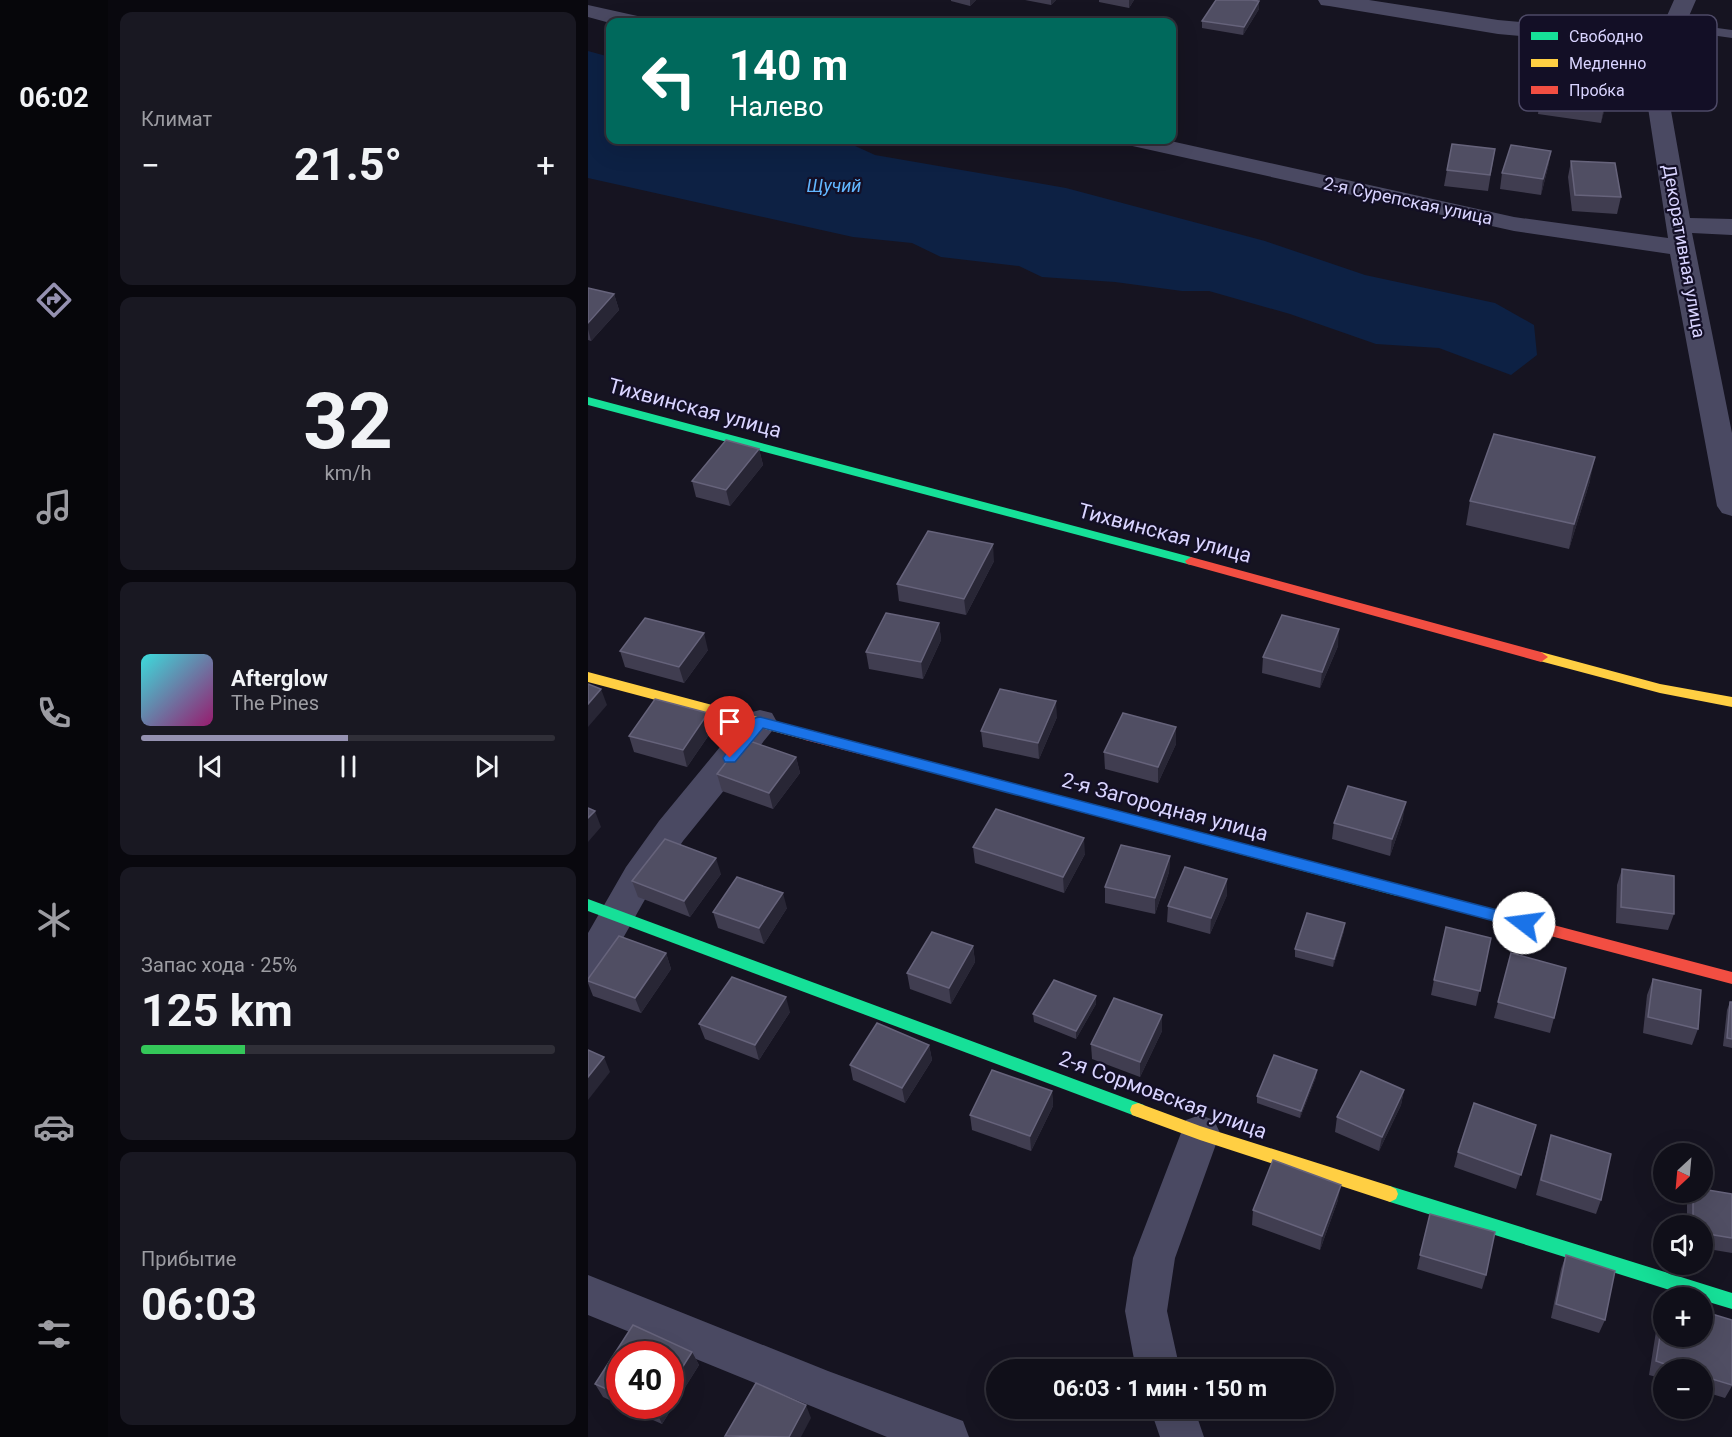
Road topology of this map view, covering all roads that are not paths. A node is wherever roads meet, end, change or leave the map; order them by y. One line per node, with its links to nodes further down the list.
1 (1329, 0): 6 (street)
2 (1685, 0): 4 (street, Декоративная улица)
3 (588, 10): 5 (street)
4 (1678, 15)
5 (618, 18)
6 (1519, 29)
7 (1717, 32): 8 (lane)
8 (1732, 34)
9 (1660, 111): 12 (street, Декоративная улица)
10 (1154, 144): 12 (street, 2-я Сурепская улица)
11 (1732, 227): 12 (street, 2-я Сурепская улица)
12 (1680, 237): 14 (street, Декоративная улица)
13 (588, 401): 16 (street, Тихвинская улица)
14 (1732, 506)
15 (588, 677): 17 (street, 2-я Загородная улица)
16 (1732, 702)
17 (760, 722): 18 (street); 20 (street, 2-я Загородная улица)
18 (603, 910): 19 (street); 21 (street, 2-я Сормовская улица)
19 (588, 966)
20 (1732, 978)
21 (1200, 1133): 23 (street, 2-я Сормовская улица); 24 (street)
22 (588, 1295): 26 (street)
23 (1732, 1300)
24 (1156, 1359)
25 (1176, 1419): 27 (street)
26 (948, 1437)
27 (1182, 1437)

